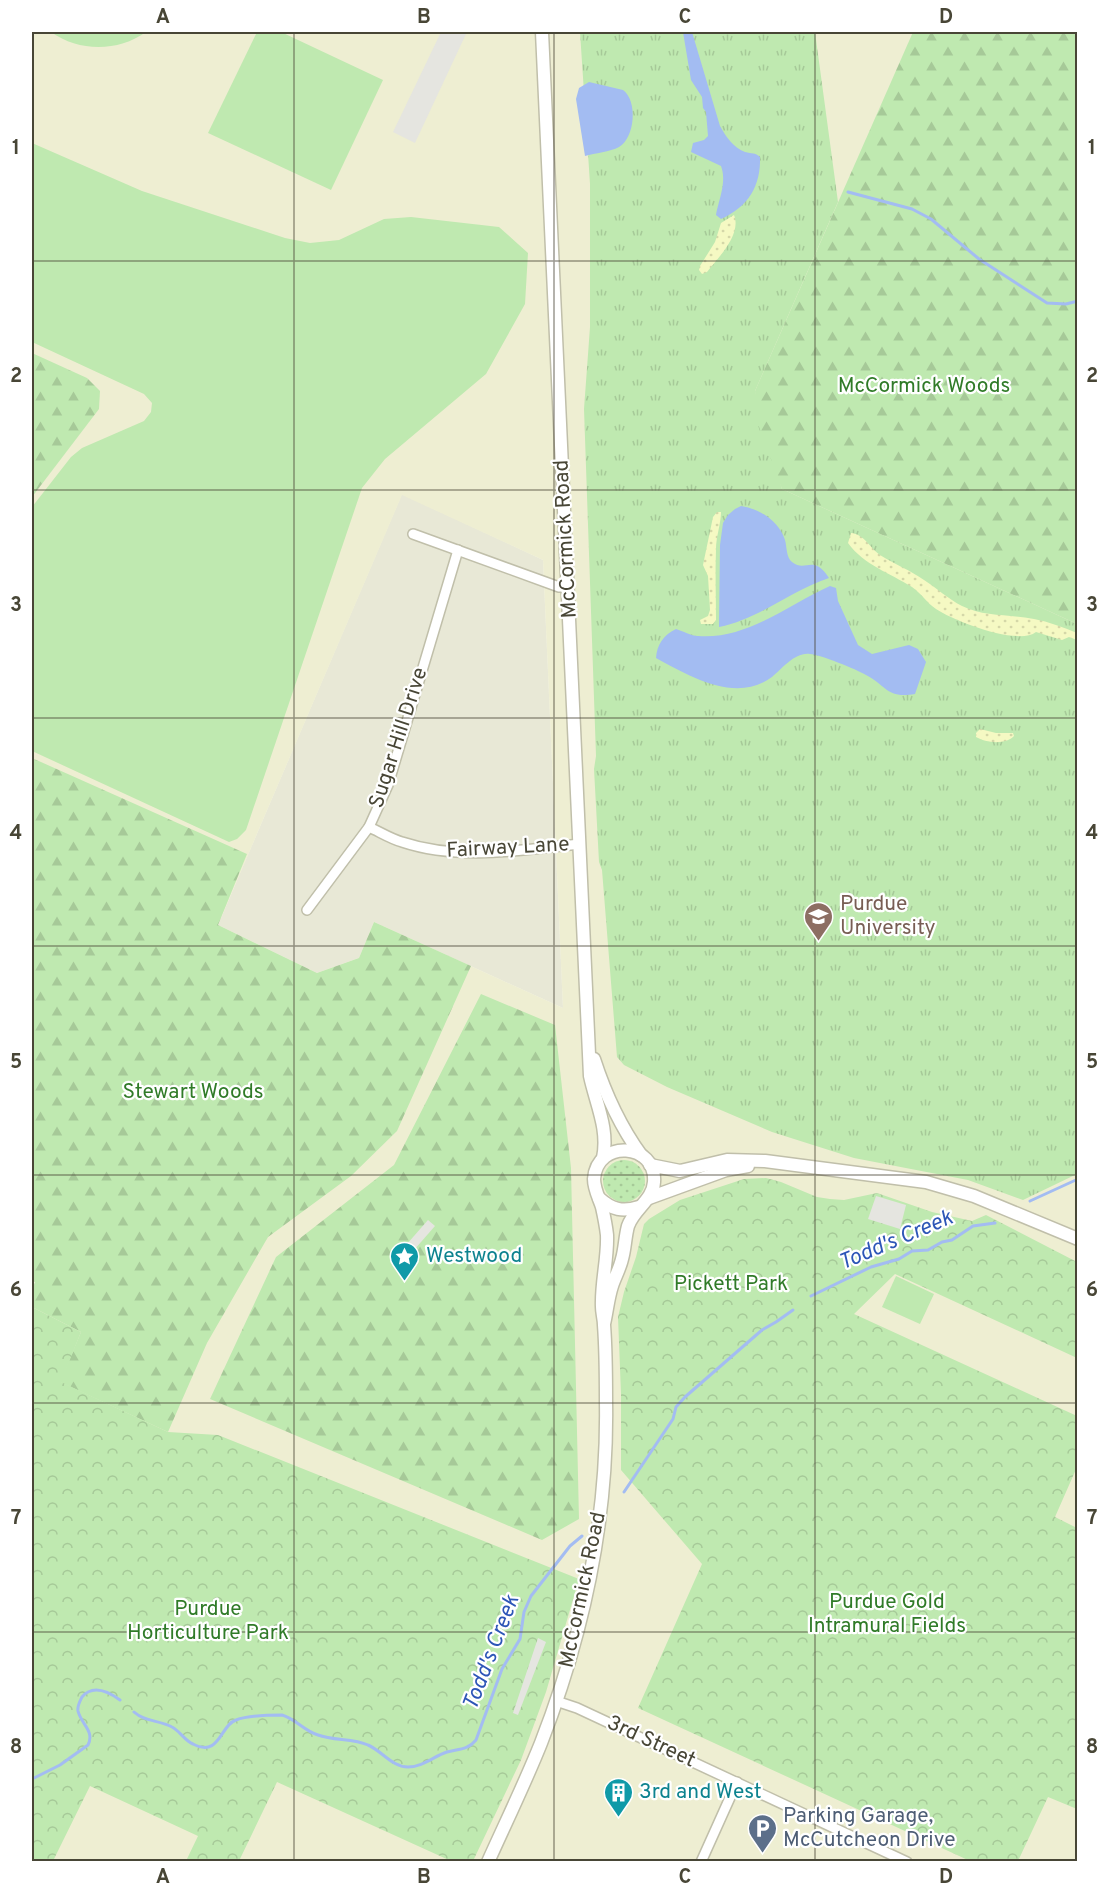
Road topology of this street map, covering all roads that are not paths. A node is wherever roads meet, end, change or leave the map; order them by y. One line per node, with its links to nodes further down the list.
1 (542, 32): 4 (street, McCormick Road)
2 (413, 534): 3 (street)
3 (458, 550): 4 (street); 5 (street, Sugar Hill Drive)
4 (568, 587): 6 (street, McCormick Road)
5 (369, 827): 6 (street, Fairway Lane); 7 (street, Sugar Hill Drive)
6 (580, 844): 8 (street, McCormick Road)
7 (307, 910)
8 (590, 1046): 9 (street, McCormick Road); 10 (street, McCormick Road)
9 (641, 1155): 10 (street); 11 (street)
10 (603, 1158): 13 (street)
11 (650, 1165): 12 (street); 14 (street)
12 (791, 1165): 14 (street); 15 (street)
13 (599, 1198): 14 (street); 16 (street, McCormick Road)
14 (644, 1203): 16 (street)
15 (1077, 1239)
16 (604, 1324): 17 (street, McCormick Road)
17 (556, 1701): 18 (street, 3rd Street); 19 (street, McCormick Road)
18 (737, 1782): 20 (street); 21 (street, 3rd Street)
19 (488, 1862)
20 (701, 1862)
21 (908, 1862)

